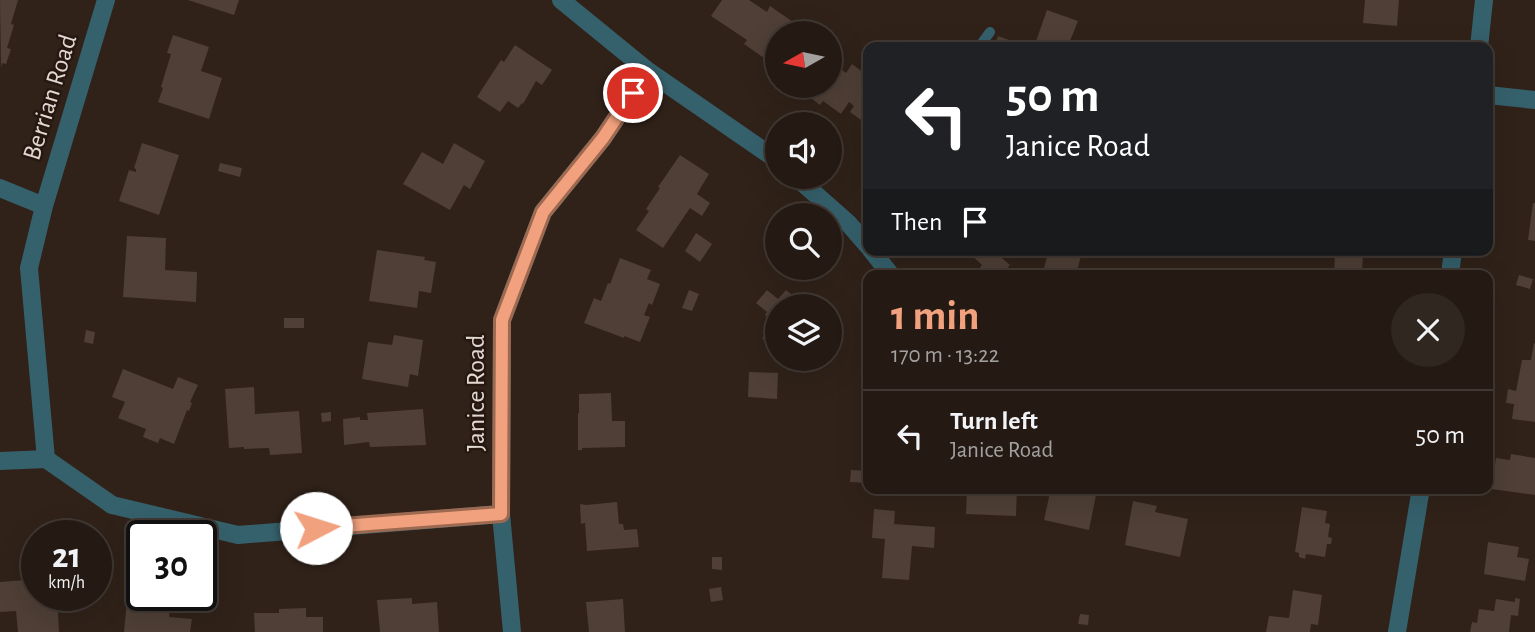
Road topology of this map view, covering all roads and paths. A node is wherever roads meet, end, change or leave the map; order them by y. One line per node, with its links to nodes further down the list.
1 (106, 0): 13 (street, Berrian Road)
2 (561, 0): 7 (street)
3 (1484, 0): 6 (street)
4 (990, 32): 5 (lane)
5 (983, 42)
6 (1480, 42)
7 (648, 71): 10 (street); 18 (street, Janice Road)
8 (1493, 95): 9 (street)
9 (1535, 100)
10 (765, 152)
11 (0, 188): 13 (street)
12 (810, 189): 14 (street)
13 (44, 206): 15 (street, Berrian Road)
14 (863, 238)
15 (46, 459): 16 (street); 18 (street)
16 (0, 461)
17 (1420, 494): 20 (street)
18 (501, 514): 19 (street, Janice Road)
19 (512, 632)
20 (1397, 632)

